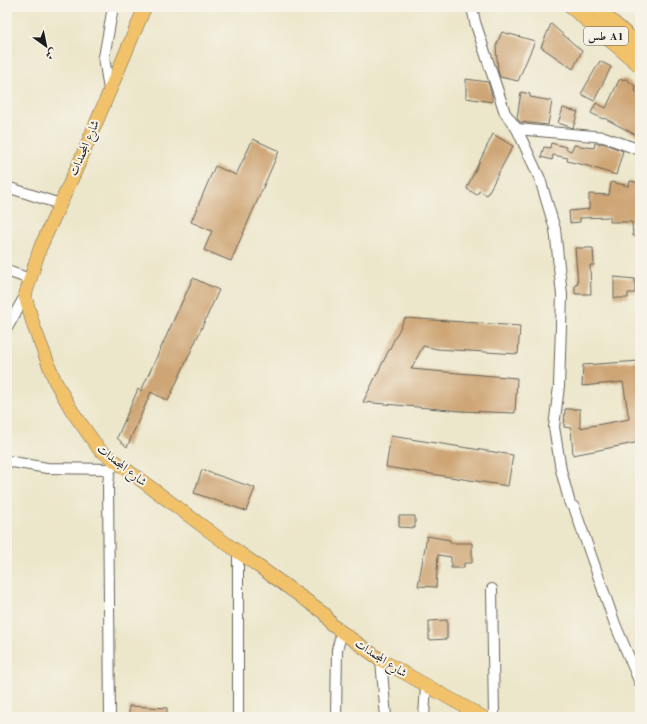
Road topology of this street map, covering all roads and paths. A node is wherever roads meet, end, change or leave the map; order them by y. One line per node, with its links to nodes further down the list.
1 (113, 7): 8 (street)
2 (145, 7): 8 (main road, شارع المجمدات)
3 (472, 7): 9 (street)
4 (572, 7): 7 (highway, طس A1)
5 (595, 7): 6 (highway, طس A1)
6 (640, 47)
7 (640, 65)
8 (109, 90): 12 (main road, شارع المجمدات)
9 (517, 129): 10 (street); 23 (street)
10 (640, 150)
11 (7, 187): 12 (street)
12 (60, 204): 14 (main road, شارع المجمدات)
13 (7, 271): 14 (street)
14 (30, 279): 15 (main road, شارع المجمدات)
15 (24, 296): 16 (street); 18 (main road, شارع المجمدات)
16 (7, 328)
17 (7, 461): 18 (street)
18 (114, 466): 19 (main road, شارع المجمدات); 25 (street)
19 (238, 552): 21 (main road, شارع المجمدات); 26 (street)
20 (492, 589): 31 (street)
21 (342, 632): 22 (main road, شارع المجمدات); 27 (street)
22 (381, 660): 24 (main road, شارع المجمدات); 28 (street)
23 (640, 683)
24 (426, 685): 29 (street); 30 (main road, شارع المجمدات)
25 (110, 717)
26 (238, 717)
27 (336, 717)
28 (386, 717)
29 (424, 717)
30 (483, 717)
31 (494, 717)

